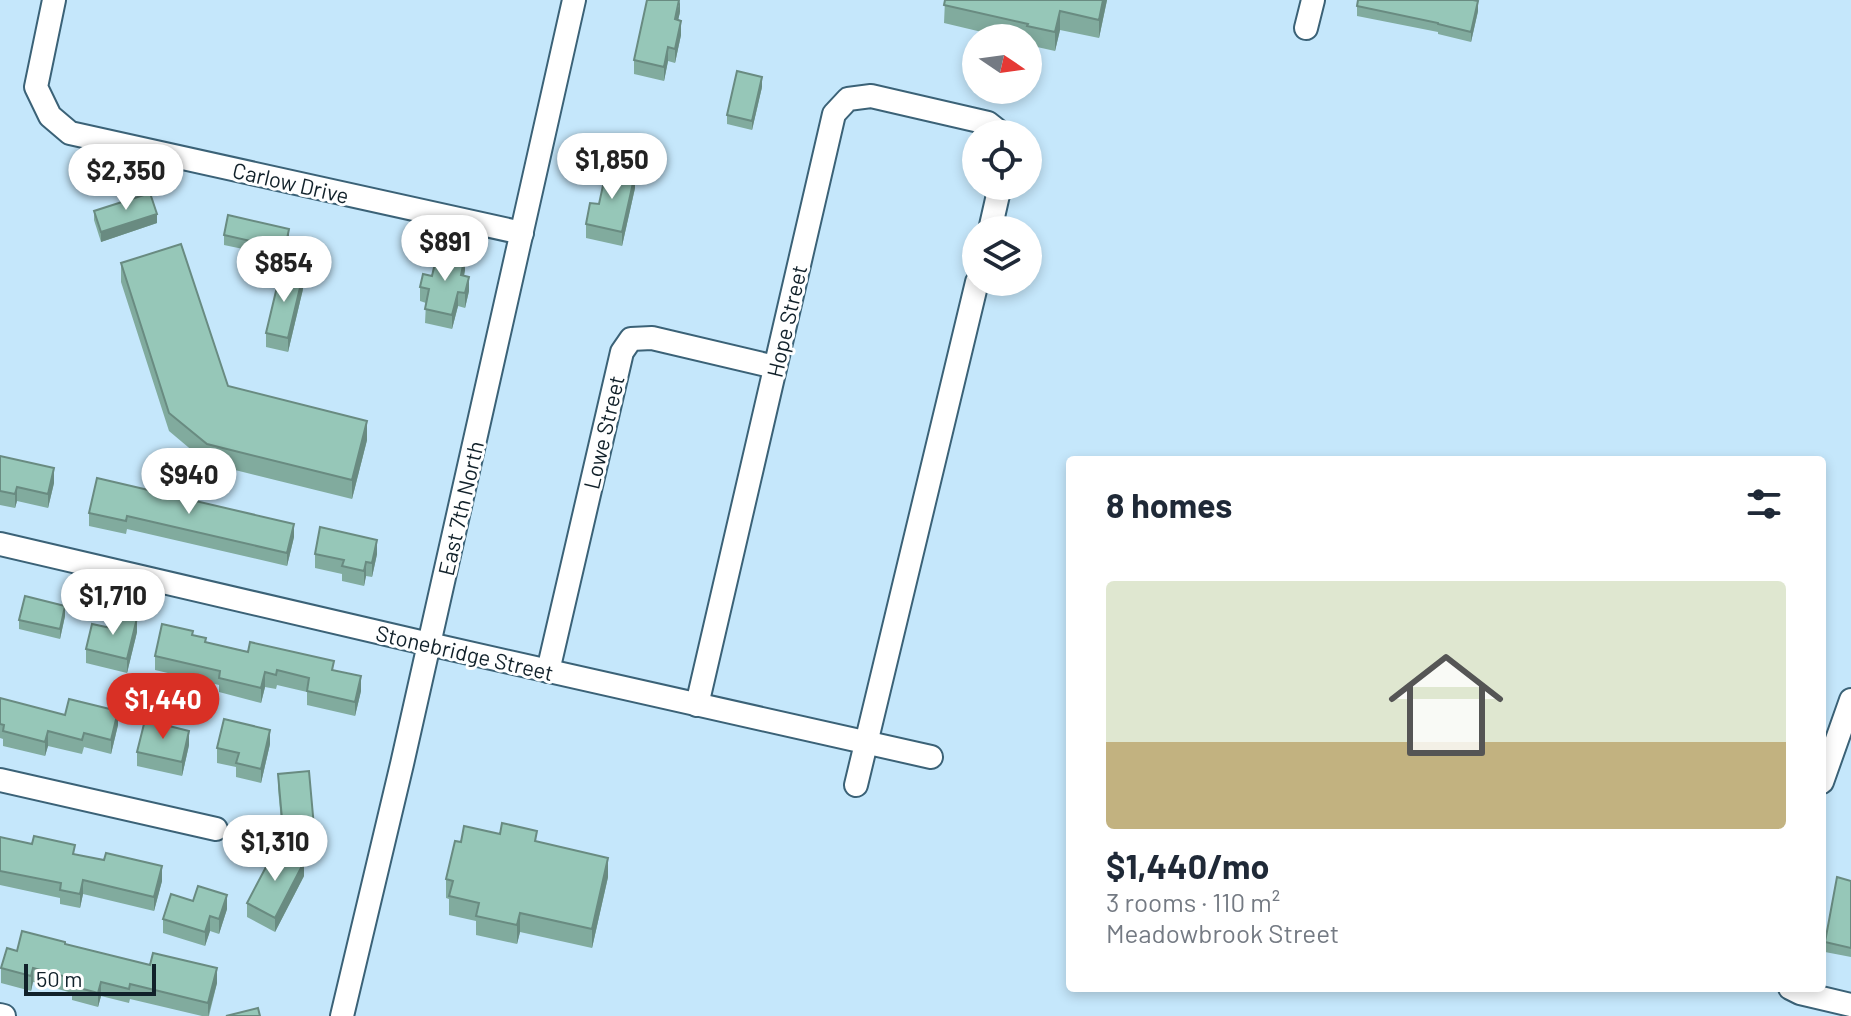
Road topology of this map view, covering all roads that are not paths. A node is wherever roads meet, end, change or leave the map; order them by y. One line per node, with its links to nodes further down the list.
1 (54, 0): 6 (street, Carlow Drive)
2 (574, 0): 6 (street, East 7th North)
3 (1313, 0): 4 (street)
4 (1306, 28)
5 (975, 120): 8 (street, Hope Street)
6 (522, 233): 10 (street, East 7th North)
7 (974, 296): 14 (street)
8 (775, 367): 11 (street, Lowe Street); 13 (street, Hope Street)
9 (0, 544): 10 (street, Stonebridge Street)
10 (429, 644): 11 (street, Stonebridge Street); 22 (street, East 7th North)
11 (548, 671): 13 (street, Stonebridge Street)
12 (1851, 700): 16 (street)
13 (697, 705): 14 (street, Stonebridge Street)
14 (866, 743): 15 (street, Stonebridge Street); 18 (street)
15 (931, 757)
16 (1826, 771)
17 (0, 780): 19 (street)
18 (856, 785)
19 (216, 829)
20 (1798, 992): 21 (street)
21 (1851, 1005)
22 (342, 1016)

